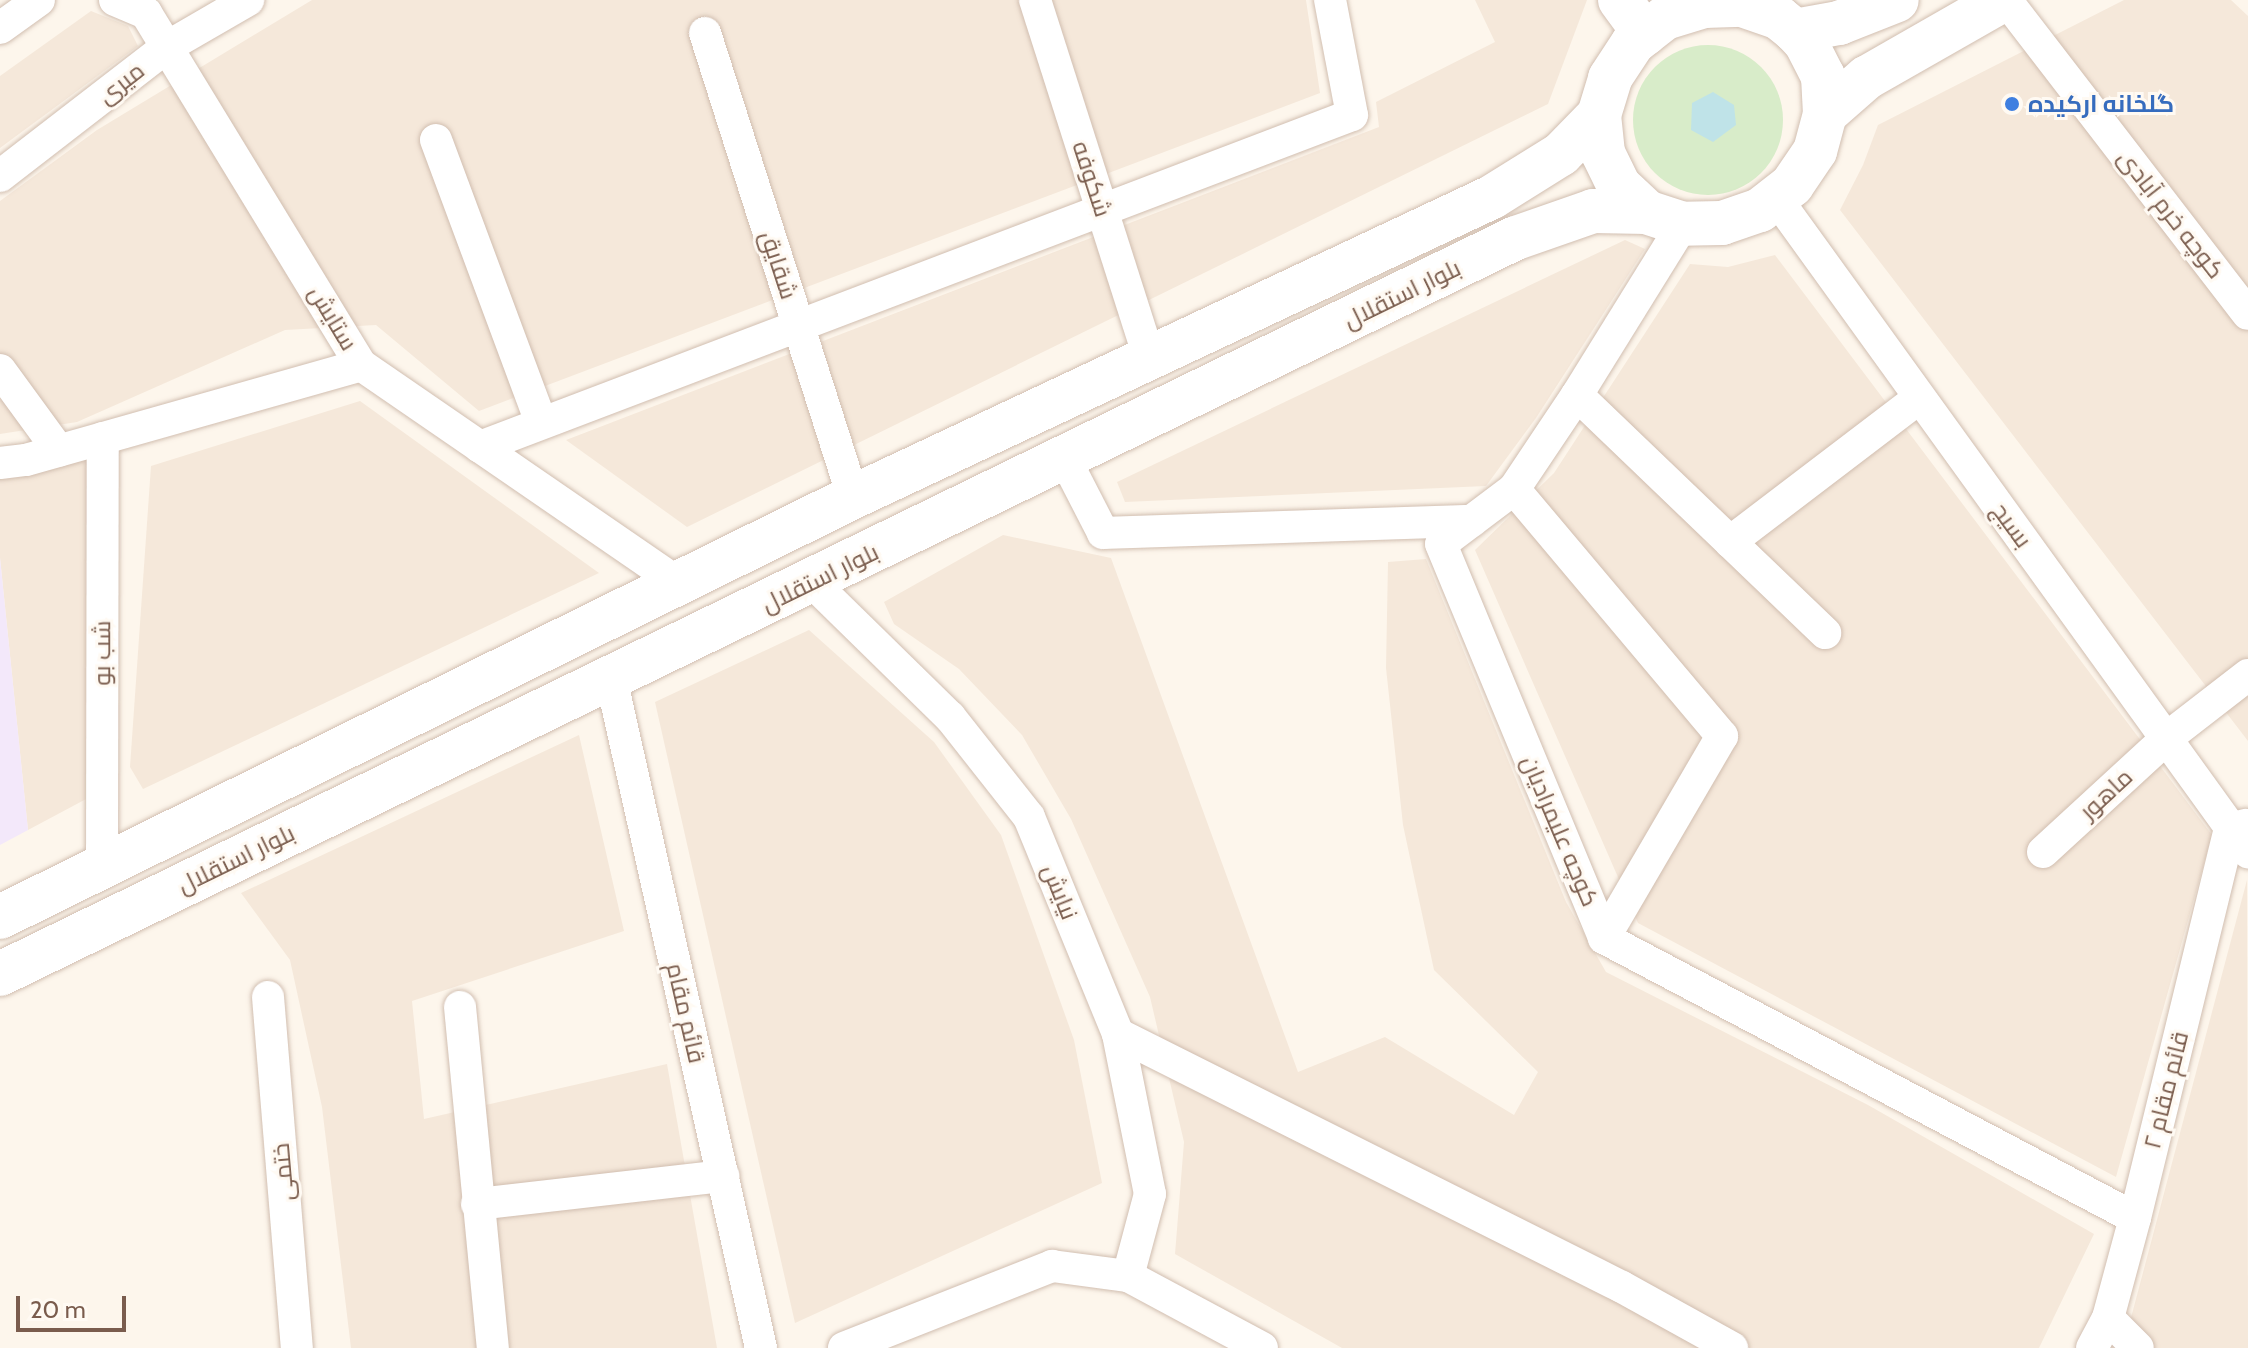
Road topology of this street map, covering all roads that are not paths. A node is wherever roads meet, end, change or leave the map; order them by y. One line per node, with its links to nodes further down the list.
1 (39, 0): 9 (street)
2 (115, 0): 12 (street, ستایش)
3 (248, 0): 12 (street, میری)
4 (1035, 0): 18 (street, شکوفه)
5 (1330, 0): 18 (street)
6 (1897, 0): 10 (main road)
7 (2004, 0): 13 (main road); 20 (street, کوچه خرم آبادی)
8 (1633, 17): 10 (main road); 14 (main road)
9 (0, 28)
10 (1795, 31): 13 (main road)
11 (705, 33): 21 (street, شقایق)
12 (167, 47): 16 (street, میری); 23 (street, ستایش)
13 (1825, 114): 17 (main road)
14 (1599, 115): 19 (main road); 22 (main road, بلوار استقلال)
15 (436, 140): 27 (street)
16 (0, 176)
17 (1776, 198): 19 (main road); 26 (street, بسیج)
18 (1102, 210): 21 (street); 22 (street, شکوفه)
19 (1665, 218): 25 (street, کوچه علیمرادیان); 31 (main road, بلوار استقلال)
20 (2248, 314)
21 (798, 325): 27 (street); 34 (street, شقایق)
22 (1149, 358): 34 (main road, بلوار استقلال)
23 (361, 365): 28 (street); 29 (street, ستایش)
24 (0, 370): 30 (street)
25 (1577, 395): 33 (street, کوچه علیمرادیان); 36 (street)
26 (1918, 399): 36 (street); 42 (street, بسیج)
27 (541, 423): 29 (street)
28 (103, 438): 30 (street); 45 (street, شب بو)
29 (480, 447): 38 (street, ستایش)
30 (59, 451): 32 (street)
31 (1065, 459): 35 (street); 37 (main road, بلوار استقلال)
32 (0, 463)
33 (1514, 489): 35 (street, کوچه علیمرادیان); 47 (street)
34 (853, 497): 38 (main road, بلوار استقلال)
35 (1472, 521): 47 (street, کوچه علیمرادیان)
36 (1730, 542): 39 (street)
37 (812, 582): 41 (main road, بلوار استقلال); 51 (street, نیایش)
38 (678, 583): 45 (main road, بلوار استقلال)
39 (1825, 633)
40 (2248, 675): 42 (street, ماهور)
41 (611, 678): 48 (main road, بلوار استقلال); 52 (street, قائم مقام)
42 (2168, 737): 43 (street, بسیج); 44 (street, ماهور)
43 (2242, 835): 54 (street, قائم مقام ۲)
44 (2043, 852)
45 (102, 867): 46 (main road, بلوار استقلال)
46 (0, 917)
47 (1604, 938): 54 (street, کوچه علیمرادیان)
48 (0, 974)
49 (268, 997): 57 (street, ختمی)
50 (460, 1007): 53 (street)
51 (1118, 1034): 55 (street, نیایش); 62 (street)
52 (723, 1176): 53 (street); 59 (street, قائم مقام)
53 (477, 1204): 58 (street)
54 (2135, 1218): 56 (street, قائم مقام ۲)
55 (1128, 1276): 60 (street); 61 (street)
56 (2108, 1318): 63 (street, قائم مقام ۲); 64 (street)
57 (297, 1348)
58 (493, 1348)
59 (761, 1348)
60 (844, 1348)
61 (1262, 1348)
62 (1732, 1348)
63 (2092, 1348)
64 (2138, 1348)

